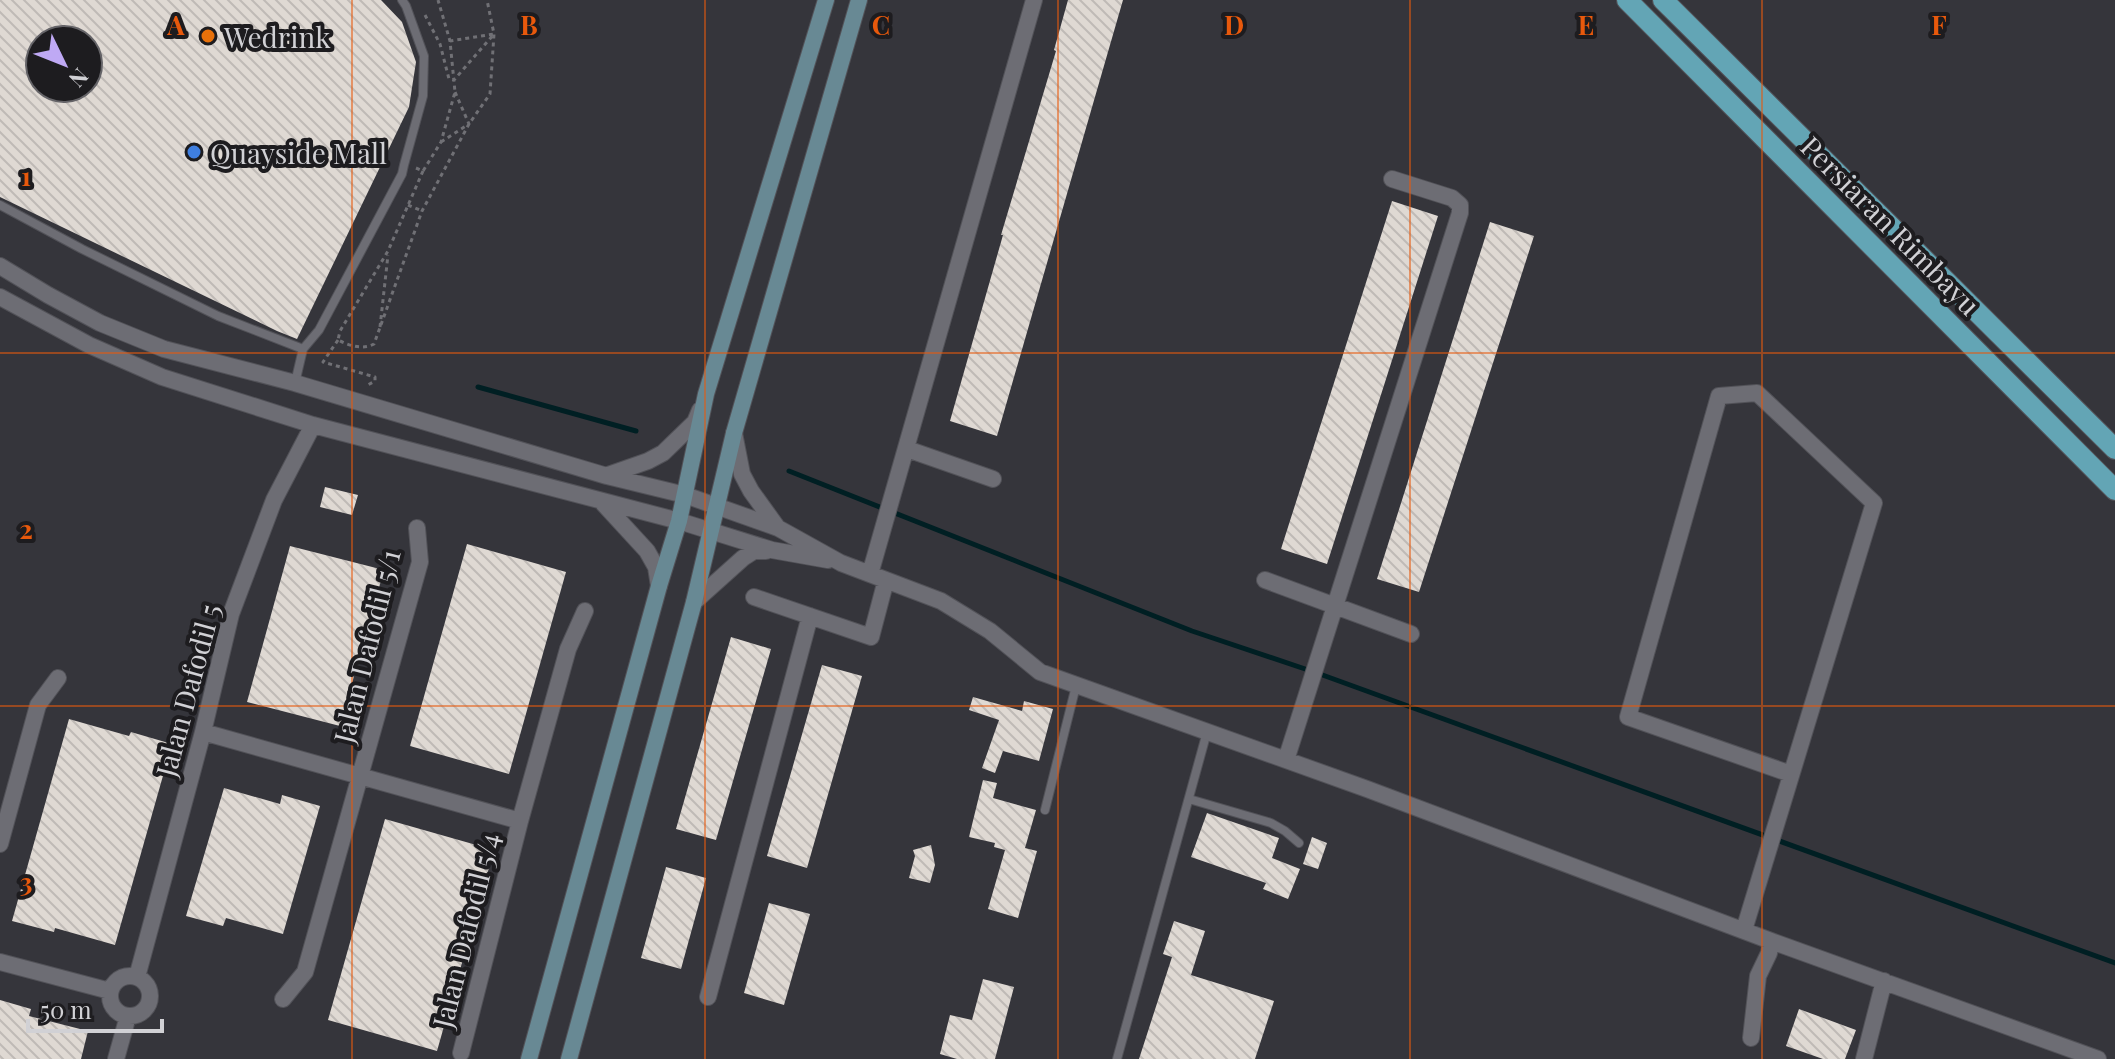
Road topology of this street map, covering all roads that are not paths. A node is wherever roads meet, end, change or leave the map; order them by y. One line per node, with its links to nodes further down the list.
1 (826, 0): 13 (street)
2 (859, 0): 15 (street)
3 (1034, 0): 16 (street)
4 (1627, 0): 20 (main road, Persiaran Rimbayu)
5 (1663, 0): 17 (main road, Persiaran Rimbayu)
6 (404, 3): 11 (lane)
7 (1392, 179): 35 (street)
8 (0, 205): 11 (lane)
9 (0, 266): 12 (street)
10 (0, 297): 14 (street)
11 (303, 349): 12 (lane)
12 (295, 383): 18 (street)
13 (706, 394): 18 (street); 21 (street)
14 (313, 425): 22 (street); 41 (street, Jalan Dafodil 5)
15 (734, 433): 23 (street); 26 (street)
16 (907, 449): 19 (street); 30 (street)
17 (2115, 449)
18 (607, 476): 21 (street)
19 (993, 479)
20 (2115, 490)
21 (685, 495): 23 (street); 24 (street)
22 (601, 501): 24 (street); 32 (street)
23 (716, 506): 26 (street); 27 (street)
24 (679, 521): 27 (street); 32 (street)
25 (417, 528): 45 (street, Jalan Dafodil 5/1)
26 (778, 528): 29 (street)
27 (710, 531): 28 (street); 34 (street)
28 (772, 550): 29 (street); 34 (street)
29 (841, 563): 30 (street)
30 (878, 577): 37 (street); 40 (street)
31 (1265, 580): 35 (street)
32 (659, 586): 63 (street)
33 (754, 597): 37 (street)
34 (694, 602): 64 (street)
35 (1334, 606): 38 (street); 43 (street)
36 (585, 611): 48 (street, Jalan Dafodil 5/4)
37 (810, 616): 57 (street)
38 (1411, 634)
39 (58, 678): 50 (street)
40 (1076, 685): 42 (street); 47 (lane)
41 (203, 732): 45 (street); 54 (street, Jalan Dafodil 5)
42 (1207, 732): 43 (street); 46 (lane)
43 (1286, 760): 51 (street)
44 (1791, 774): 44 (street); 51 (street)
45 (360, 775): 48 (street); 58 (street, Jalan Dafodil 5/1)
46 (1189, 799): 49 (lane); 65 (lane)
47 (1045, 810)
48 (520, 821): 61 (street, Jalan Dafodil 5/4)
49 (1299, 843)
50 (0, 844)
51 (1744, 930): 52 (street)
52 (1770, 947): 55 (street); 60 (street)
53 (0, 962): 56 (street)
54 (137, 977): 56 (street); 59 (street)
55 (1884, 981): 66 (street); 67 (street)
56 (110, 991): 59 (street)
57 (708, 997)
58 (283, 999)
59 (128, 1016): 62 (street)
60 (1751, 1038)
61 (461, 1053)
62 (116, 1059)
63 (529, 1059)
64 (569, 1059)
65 (1117, 1059)
66 (1864, 1059)
67 (2098, 1059)

